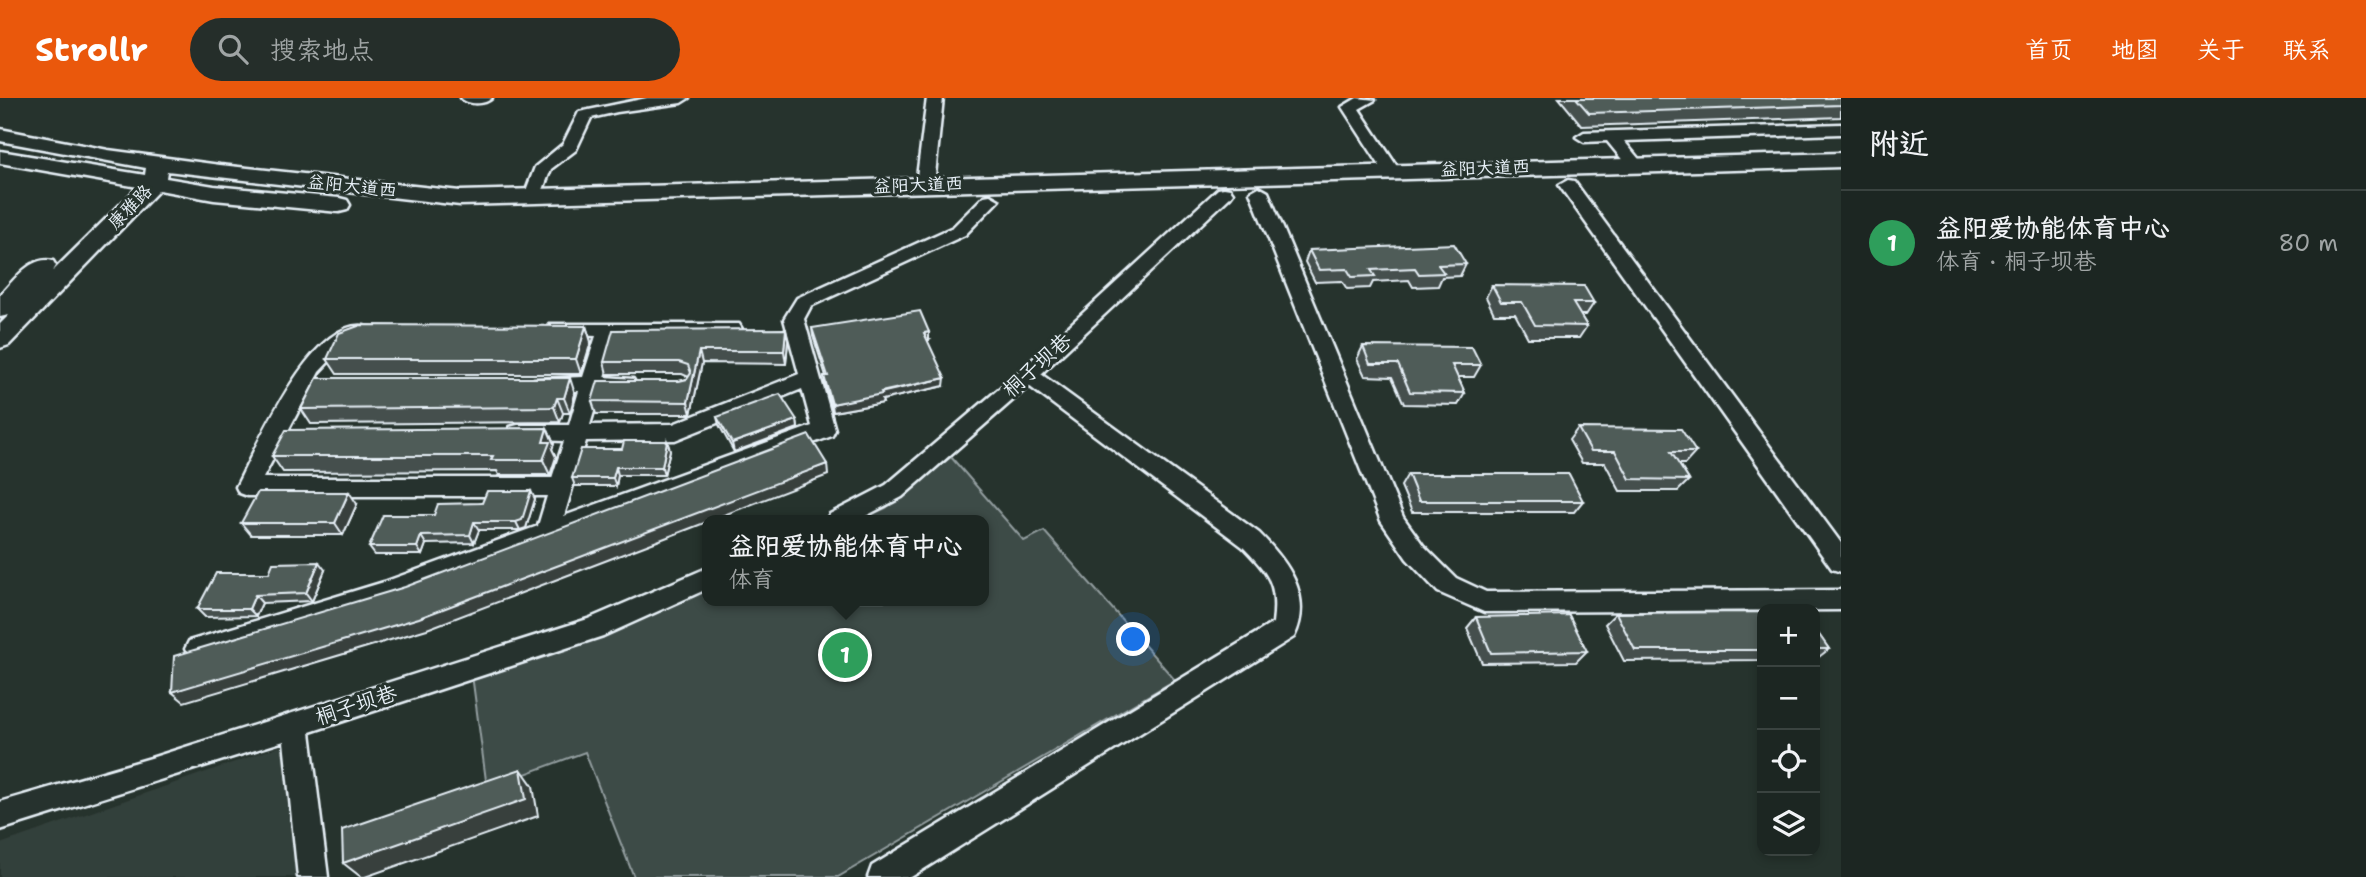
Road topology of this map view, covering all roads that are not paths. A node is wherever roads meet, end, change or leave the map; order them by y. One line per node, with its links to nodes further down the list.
1 (469, 98): 2 (street)
2 (484, 98)
3 (681, 98): 20 (street)
4 (935, 98): 16 (street)
5 (1365, 98): 13 (street)
6 (1839, 131): 8 (street)
7 (0, 135): 14 (main road, 益阳大道西)
8 (1611, 136): 9 (street); 12 (street)
9 (1584, 137)
10 (0, 158): 14 (main road, 益阳大道西)
11 (1841, 160): 12 (main road, 益阳大道西)
12 (1635, 164): 13 (main road, 益阳大道西)
13 (1392, 171): 16 (main road, 益阳大道西)
14 (148, 176): 20 (main road, 益阳大道西); 21 (main road, 益阳大道西); 22 (main road, 康雅路); 27 (main road, 康雅路)
15 (1841, 179): 17 (main road, 益阳大道西)
16 (925, 185): 20 (main road, 益阳大道西)
17 (1568, 185): 18 (main road, 益阳大道西); 42 (street)
18 (1259, 192): 19 (main road, 益阳大道西); 44 (street)
19 (1224, 193): 21 (main road, 益阳大道西); 28 (street, 桐子坝巷)
20 (533, 196)
21 (990, 200): 26 (street)
22 (0, 309)
23 (377, 329): 30 (street)
24 (540, 329): 25 (street)
25 (608, 329): 26 (street); 33 (street)
26 (798, 329): 29 (street)
27 (0, 339)
28 (1028, 375): 40 (street, 桐子坝巷); 49 (street)
29 (809, 378): 36 (street); 41 (street)
30 (303, 384): 31 (street); 37 (street)
31 (331, 384)
32 (523, 384): 33 (street)
33 (592, 384): 34 (street); 36 (street)
34 (643, 384)
35 (495, 433): 36 (street)
36 (578, 433): 39 (street)
37 (275, 435): 38 (street); 39 (street)
38 (303, 435)
39 (561, 486): 41 (street)
40 (848, 515)
41 (548, 530): 45 (street)
42 (1841, 562)
43 (702, 580): 46 (street, 桐子坝巷)
44 (1841, 600)
45 (185, 653)
46 (296, 724): 47 (street, 桐子坝巷); 48 (street)
47 (0, 816)
48 (313, 877)
49 (883, 877)

